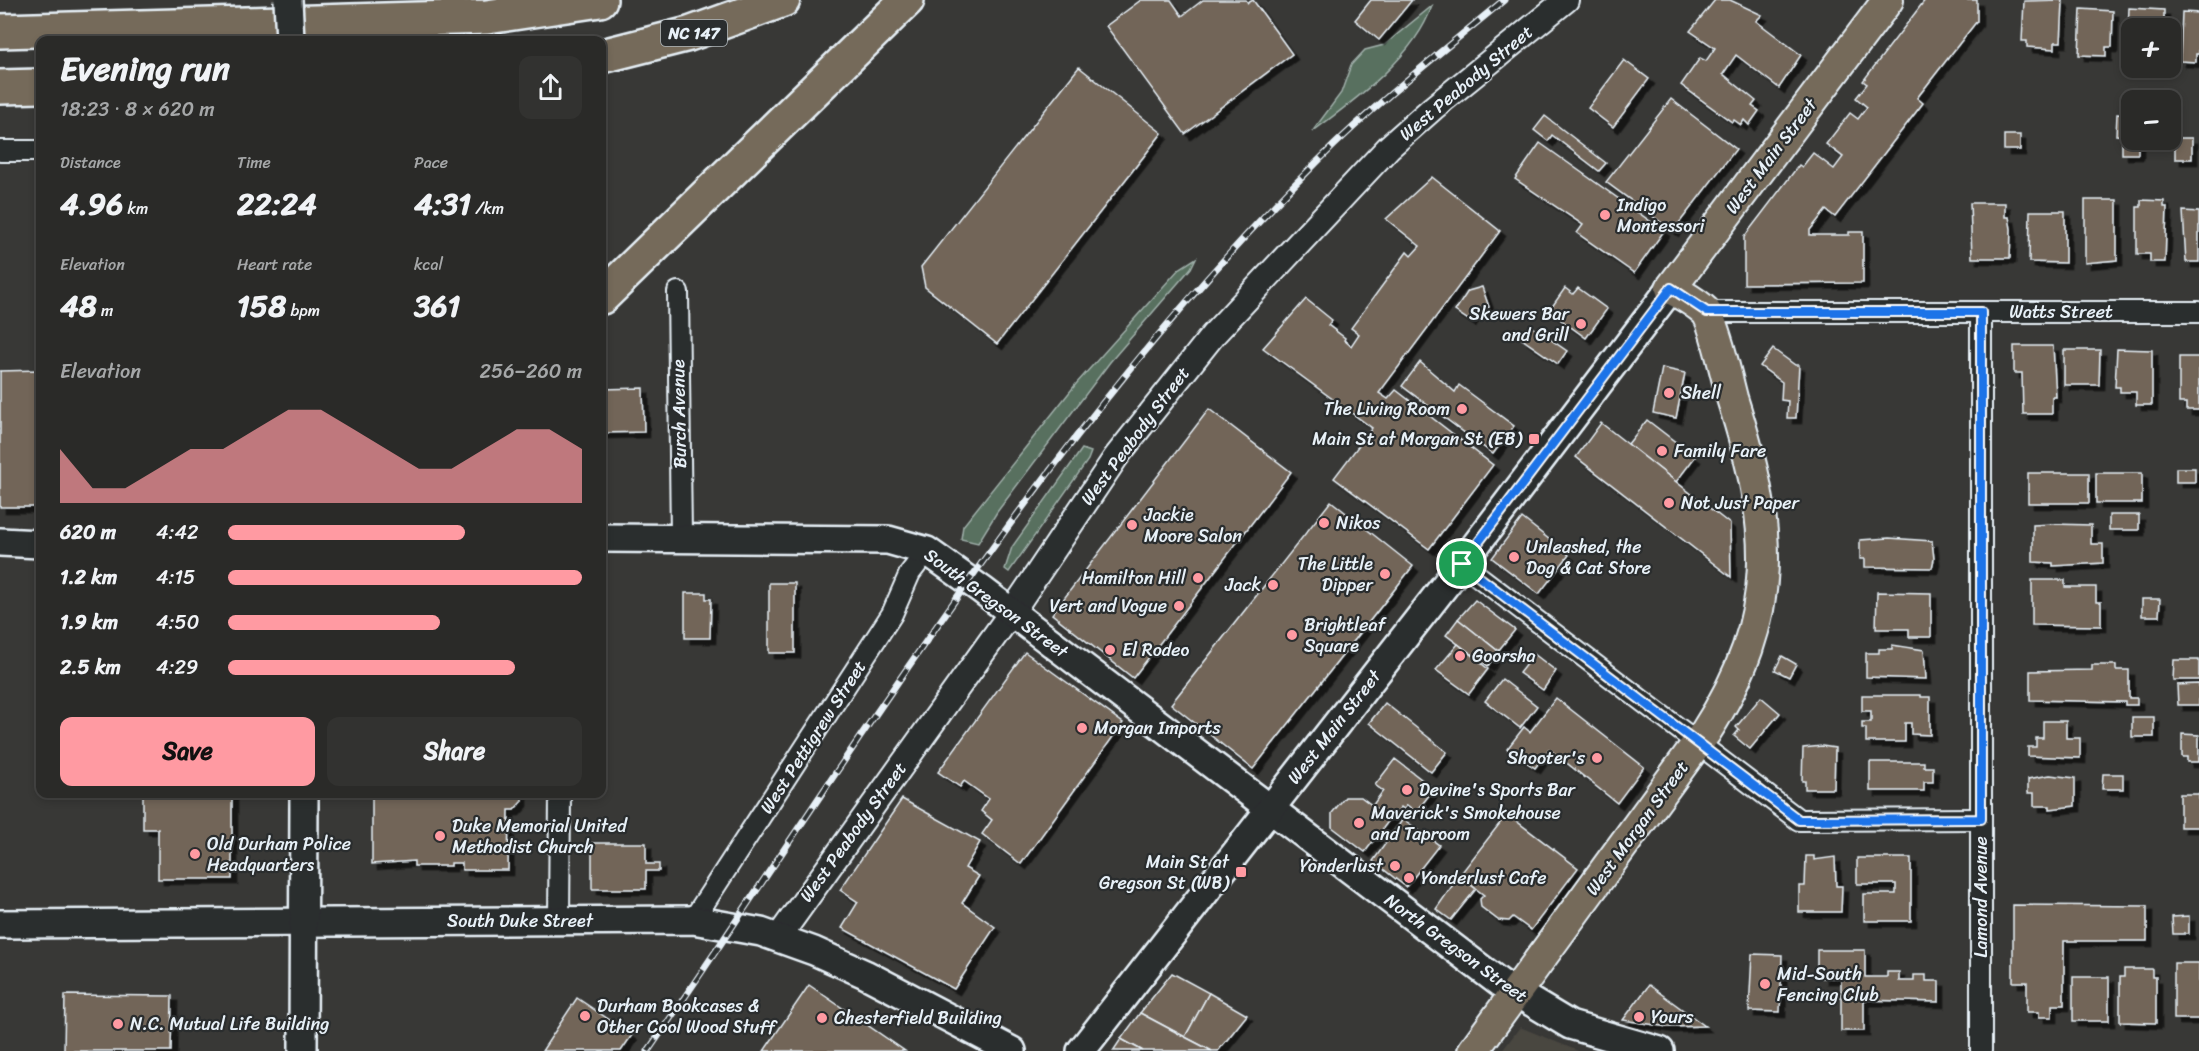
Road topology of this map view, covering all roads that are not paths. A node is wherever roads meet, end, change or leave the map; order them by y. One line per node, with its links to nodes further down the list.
1 (288, 0): 8 (main road, bridge)
2 (600, 0): 7 (highway)
3 (783, 0): 9 (highway, NC 147)
4 (907, 0): 16 (highway)
5 (1566, 0): 26 (street, West Peabody Street)
6 (1888, 0): 14 (main road, West Main Street)
7 (0, 31)
8 (290, 36)
9 (606, 55)
10 (36, 86): 11 (highway)
11 (0, 87)
12 (0, 151): 13 (street)
13 (36, 151)
14 (1671, 288): 17 (main road); 25 (main road, West Main Street)
15 (678, 292): 20 (street, Burch Avenue)
16 (606, 293)
17 (1707, 312): 18 (street, Watts Street); 27 (main road, West Morgan Street)
18 (1981, 312): 19 (street, Watts Street); 31 (street, Lamond Avenue)
19 (2199, 312)
20 (681, 537): 21 (main road, South Gregson Street); 24 (main road, South Gregson Street)
21 (606, 538)
22 (0, 542): 23 (main road)
23 (36, 544)
24 (927, 551): 26 (main road, South Gregson Street); 32 (street, West Pettigrew Street)
25 (1462, 564): 27 (street); 30 (main road, West Main Street)
26 (1011, 613): 30 (main road, South Gregson Street); 36 (street, West Peabody Street)
27 (1698, 744): 31 (street); 37 (main road, West Morgan Street)
28 (304, 798): 34 (main road)
29 (560, 798): 33 (street)
30 (1270, 808): 37 (main road, North Gregson Street); 40 (main road, West Main Street)
31 (1981, 819): 43 (street, Lamond Avenue)
32 (693, 920): 33 (main road, South Duke Street); 36 (main road, South Duke Street)
33 (559, 921): 34 (main road, South Duke Street)
34 (304, 923): 35 (main road, South Duke Street); 38 (main road)
35 (0, 924)
36 (778, 938): 39 (main road, South Duke Street)
37 (1516, 994): 41 (main road, West Morgan Street); 42 (main road, North Gregson Street)
38 (303, 1051)
39 (1012, 1051)
40 (1081, 1051)
41 (1473, 1051)
42 (1660, 1051)
43 (1981, 1051)

